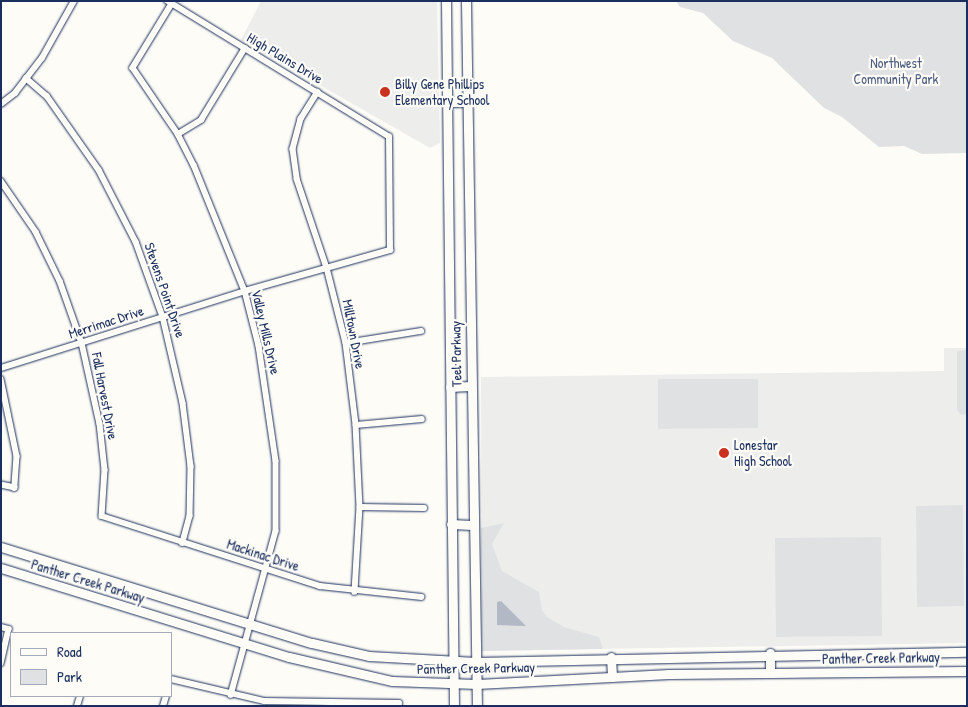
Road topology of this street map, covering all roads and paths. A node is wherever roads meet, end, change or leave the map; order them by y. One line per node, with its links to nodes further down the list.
1 (74, 1): 6 (street)
2 (446, 1): 8 (main road, Teel Parkway)
3 (466, 1): 9 (main road, Teel Parkway)
4 (169, 3): 5 (street, High Plains Drive); 11 (street, Valley Mills Drive)
5 (245, 48): 7 (street, High Plains Drive); 11 (street)
6 (26, 78): 10 (street); 16 (street, Stevens Point Drive)
7 (318, 92): 13 (street, High Plains Drive); 14 (street, Milltown Drive)
8 (446, 102): 9 (main road); 23 (main road, Teel Parkway)
9 (467, 102): 22 (main road, Teel Parkway)
10 (1, 104)
11 (178, 134): 15 (street, Valley Mills Drive)
12 (1, 181): 18 (street, Fall Harvest Drive)
13 (390, 250): 14 (street, Merrimac Drive)
14 (327, 268): 15 (street, Merrimac Drive); 19 (street, Milltown Drive)
15 (245, 292): 16 (street, Merrimac Drive); 35 (street, Valley Mills Drive)
16 (164, 317): 18 (street, Merrimac Drive); 32 (street, Stevens Point Drive)
17 (421, 331): 19 (street)
18 (82, 343): 20 (street, Merrimac Drive); 29 (street, Fall Harvest Drive)
19 (346, 343): 25 (street, Milltown Drive)
20 (1, 368)
21 (1, 379): 26 (street)
22 (470, 386): 23 (main road); 31 (main road, Teel Parkway)
23 (450, 387): 30 (main road, Teel Parkway)
24 (422, 419): 25 (street)
25 (356, 425): 27 (street, Milltown Drive)
26 (1, 485)
27 (360, 507): 28 (street); 36 (street, Milltown Drive)
28 (424, 508)
29 (102, 516): 32 (street, Mackinac Drive)
30 (451, 524): 31 (main road); 44 (main road, Teel Parkway)
31 (472, 524): 45 (main road, Teel Parkway)
32 (183, 543): 35 (street, Mackinac Drive)
33 (1, 546): 38 (main road, Panther Creek Parkway)
34 (1, 568): 40 (main road, Panther Creek Parkway)
35 (267, 569): 36 (street, Mackinac Drive); 38 (street, Valley Mills Drive)
36 (355, 592): 37 (street, Mackinac Drive)
37 (421, 597)
38 (251, 624): 40 (street, Valley Mills Drive); 44 (main road, Panther Creek Parkway)
39 (1, 627): 46 (street)
40 (245, 644): 51 (main road, Panther Creek Parkway); 53 (street, Valley Mills Drive)
41 (967, 652): 42 (main road, Panther Creek Parkway)
42 (770, 654): 43 (main road, Panther Creek Parkway); 48 (main road)
43 (611, 657): 45 (main road, Panther Creek Parkway); 49 (main road)
44 (453, 662): 45 (main road, Panther Creek Parkway); 51 (main road, Teel Parkway)
45 (476, 662): 52 (main road, Teel Parkway)
46 (1, 663)
47 (967, 671): 48 (main road, Panther Creek Parkway)
48 (770, 673): 49 (main road, Panther Creek Parkway)
49 (612, 677): 52 (main road, Panther Creek Parkway)
50 (172, 679): 53 (street)
51 (453, 684): 52 (main road, Panther Creek Parkway); 55 (main road, Teel Parkway)
52 (476, 684): 56 (main road, Teel Parkway)
53 (231, 696): 54 (street)
54 (399, 704)
55 (454, 706)
56 (477, 706)

